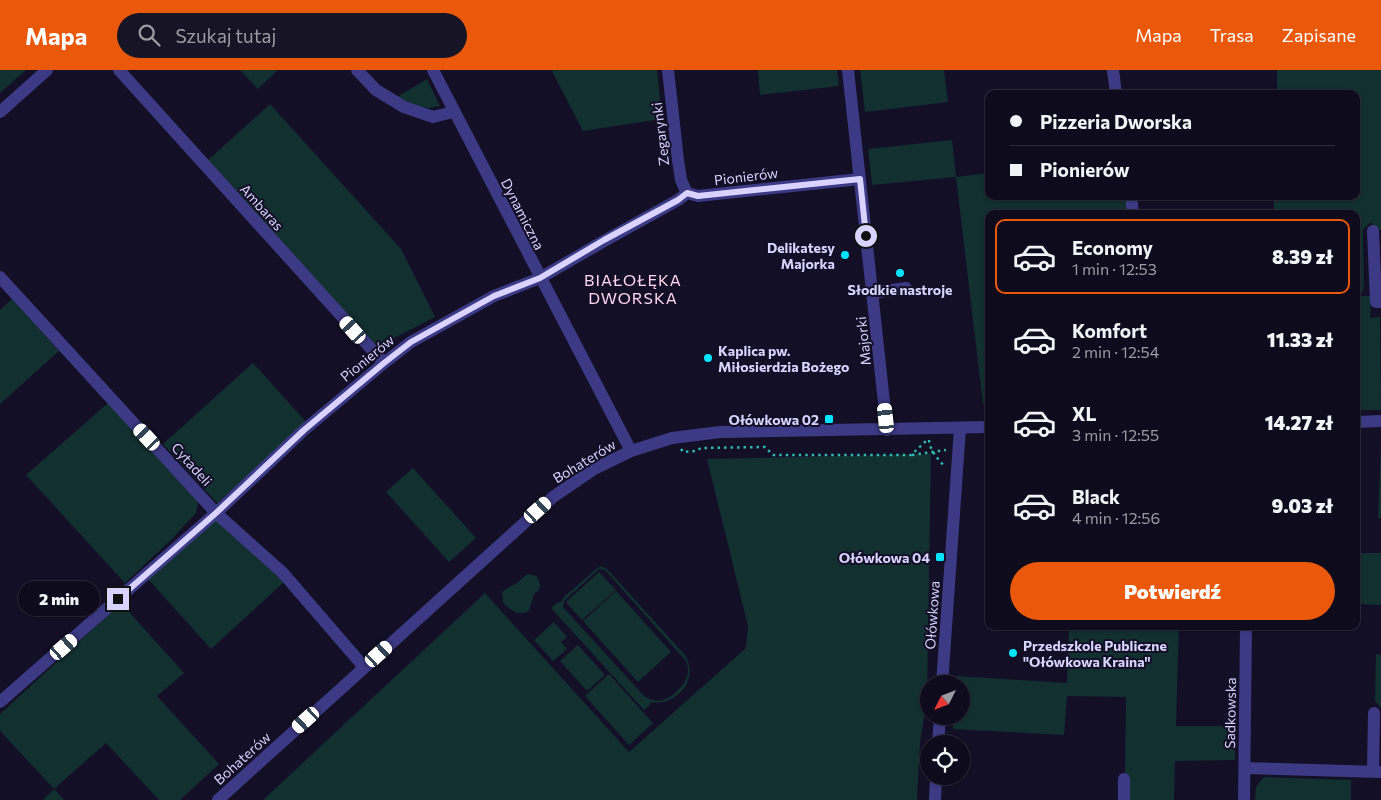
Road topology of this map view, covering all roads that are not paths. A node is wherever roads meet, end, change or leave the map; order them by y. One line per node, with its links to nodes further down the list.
1 (47, 70): 9 (street)
2 (119, 70): 19 (street, Ambaras)
3 (357, 70): 10 (street)
4 (433, 70): 10 (street, Dynamiczna)
5 (668, 70): 12 (street, Zegarynki)
6 (848, 70): 11 (street, Majorki)
7 (1113, 70): 8 (street)
8 (1116, 90)
9 (0, 112)
10 (453, 112): 15 (street, Dynamiczna)
11 (860, 179): 12 (street, Pionierów); 17 (street, Majorki)
12 (687, 193): 15 (street, Pionierów)
13 (1374, 231): 18 (street)
14 (0, 277): 26 (street, Cytadeli)
15 (540, 278): 19 (street, Pionierów); 25 (street, Dynamiczna)
16 (906, 288): 17 (street)
17 (872, 293): 24 (street, Majorki)
18 (1379, 302)
19 (384, 363): 26 (street, Pionierów)
20 (1381, 421): 21 (street)
21 (1360, 422)
22 (985, 427): 23 (street, Bohaterów)
23 (960, 428): 24 (street, Bohaterów); 29 (street, Ołówkowa)
24 (887, 430): 25 (street, Bohaterów)
25 (631, 451): 28 (street, Bohaterów)
26 (216, 513): 28 (street, Cytadeli); 30 (street, Pionierów)
27 (1246, 630): 32 (street, Sadkowska)
28 (364, 667): 36 (street, Bohaterów)
29 (943, 675)
30 (0, 702)
31 (1374, 713): 33 (street)
32 (1244, 768): 33 (street); 39 (street, Sadkowska)
33 (1377, 772)
34 (1124, 779): 38 (street)
35 (936, 785): 37 (street)
36 (218, 800)
37 (935, 800)
38 (1124, 800)
39 (1244, 800)

